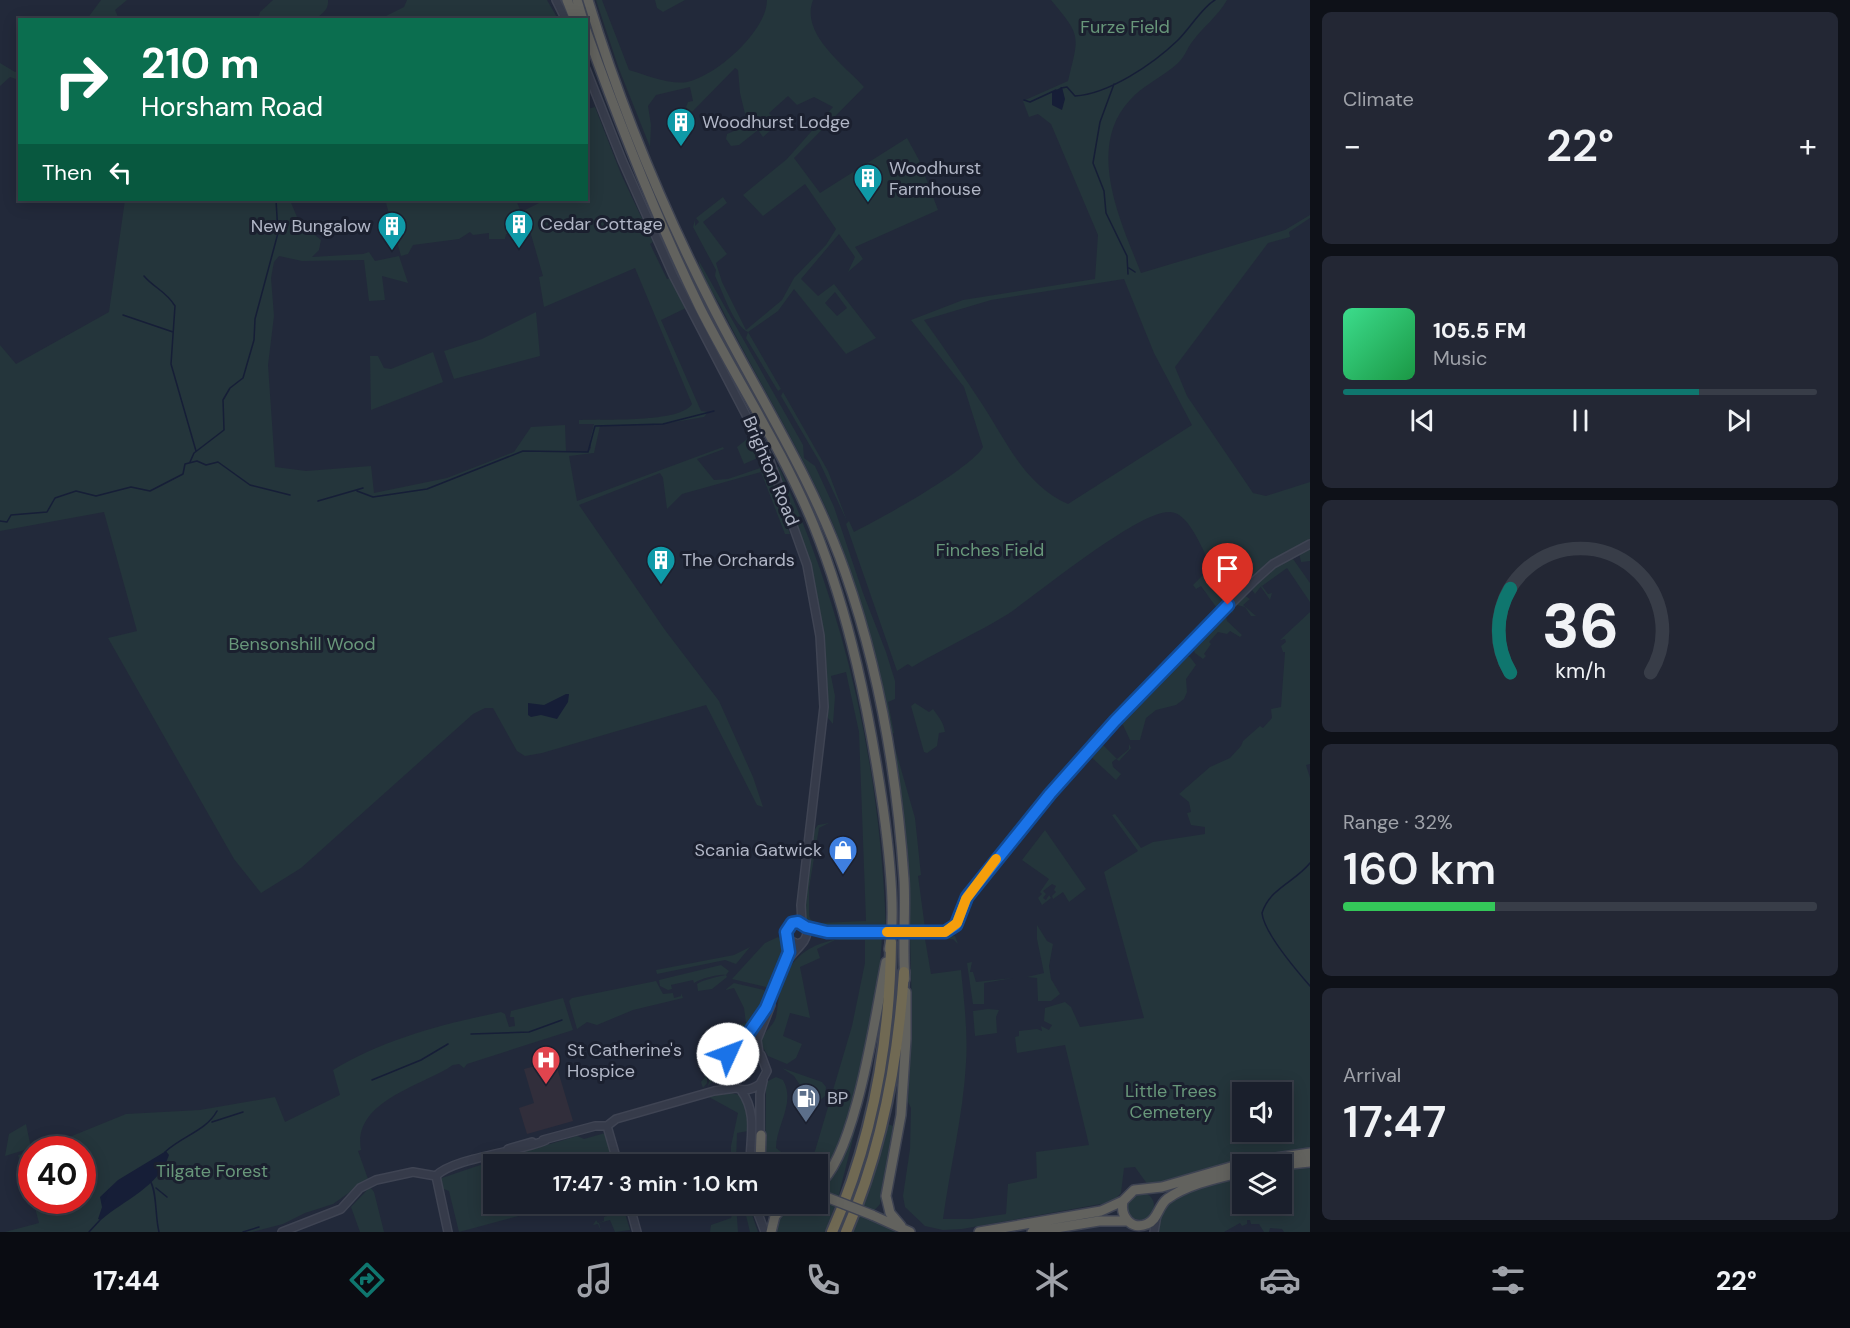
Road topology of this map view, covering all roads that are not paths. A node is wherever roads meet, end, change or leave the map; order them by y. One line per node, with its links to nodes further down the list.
1 (556, 0): 5 (street)
2 (567, 0): 6 (highway)
3 (577, 0): 7 (highway)
4 (588, 0): 21 (highway)
5 (565, 18)
6 (574, 18)
7 (582, 18)
8 (588, 35): 11 (highway)
9 (588, 51): 11 (highway)
10 (588, 74): 13 (street, Brighton Road)
11 (617, 115): 19 (highway)
12 (1310, 544): 16 (street, bridge)
13 (801, 905): 14 (street, Brighton Road); 15 (street, Brighton Road)
14 (792, 923): 15 (street); 17 (street)
15 (804, 925): 16 (street); 18 (street)
16 (827, 932): 18 (street)
17 (789, 940): 18 (street); 20 (street)
18 (805, 940): 20 (street)
19 (891, 942): 37 (highway); 54 (highway)
20 (787, 960): 22 (street)
21 (904, 972): 48 (highway); 55 (highway)
22 (773, 994): 23 (street); 24 (street)
23 (733, 1050): 24 (street); 25 (street)
24 (759, 1053): 26 (street)
25 (723, 1073): 27 (street); 28 (street)
26 (763, 1081): 27 (street); 30 (street)
27 (738, 1089): 28 (street); 33 (street)
28 (700, 1095): 29 (street)
29 (607, 1126): 32 (street); 39 (street)
30 (761, 1135): 34 (highway)
31 (1310, 1153): 40 (highway)
32 (615, 1154)
33 (751, 1154)
34 (760, 1154)
35 (1310, 1162): 36 (highway)
36 (1292, 1164)
37 (828, 1172)
38 (1232, 1175): 43 (highway)
39 (436, 1176): 49 (street); 50 (street)
40 (1148, 1190): 42 (highway); 43 (highway)
41 (828, 1198): 48 (highway, bridge)
42 (1123, 1201): 47 (highway); 57 (highway)
43 (1158, 1212): 47 (highway); 60 (street)
44 (632, 1214): 51 (street)
45 (758, 1214): 52 (street)
46 (777, 1214): 53 (highway)
47 (1130, 1222): 58 (highway); 59 (street)
48 (905, 1228): 56 (highway)
49 (282, 1232)
50 (448, 1232)
51 (637, 1232)
52 (765, 1232)
53 (771, 1232)
54 (832, 1232)
55 (846, 1232)
56 (917, 1232)
57 (979, 1232)
58 (1032, 1232)
59 (1141, 1232)
60 (1154, 1232)

